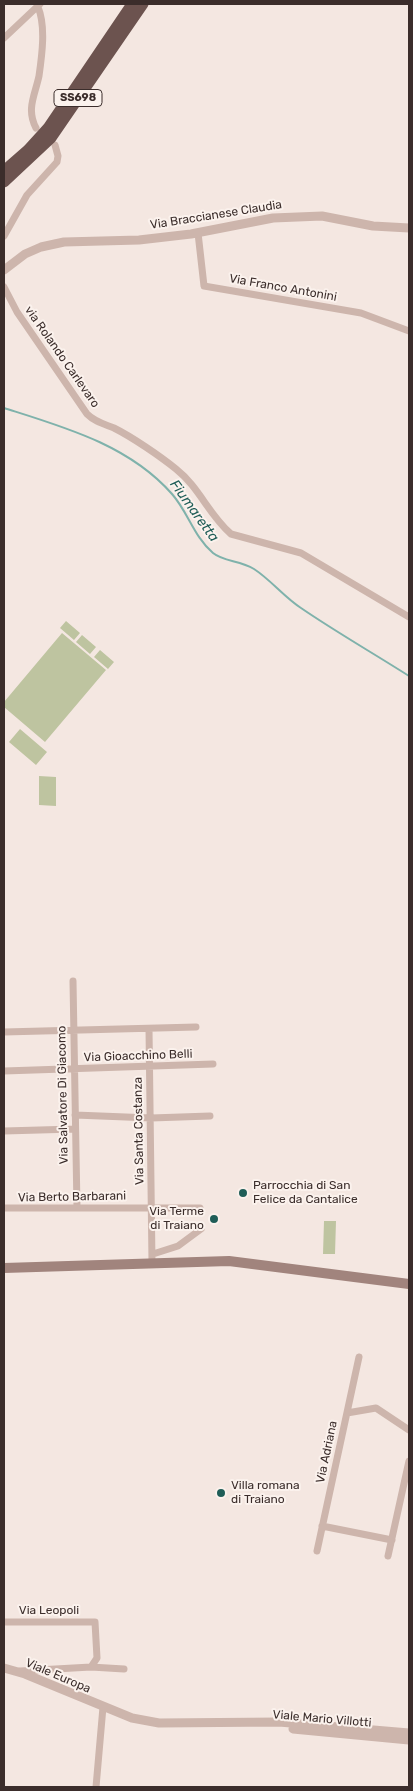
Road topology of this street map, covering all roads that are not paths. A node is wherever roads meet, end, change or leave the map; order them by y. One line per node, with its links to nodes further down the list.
1 (132, 4): 7 (highway, SS698)
2 (143, 4): 8 (highway, SS698)
3 (39, 5): 4 (street); 5 (street)
4 (4, 38)
5 (36, 128)
6 (55, 145): 11 (street)
7 (4, 171)
8 (4, 182)
9 (409, 228): 10 (street, Via Braccianese Claudia)
10 (198, 233): 12 (street, Via Braccianese Claudia); 14 (street, Via Franco Antonini)
11 (4, 236)
12 (4, 270)
13 (4, 287): 15 (street, via Rolando Carlevaro)
14 (409, 331)
15 (409, 617)
16 (73, 982): 19 (street, Via Salvatore Di Giacomo)
17 (196, 1028): 18 (street)
18 (149, 1029): 19 (street); 22 (street, Via Santa Costanza)
19 (74, 1031): 20 (street); 23 (street, Via Salvatore Di Giacomo)
20 (4, 1032)
21 (213, 1064): 22 (street, Via Gioacchino Belli)
22 (149, 1066): 23 (street, Via Gioacchino Belli); 27 (street, Via Santa Costanza)
23 (74, 1069): 24 (street, Via Gioacchino Belli); 25 (street, Via Salvatore Di Giacomo)
24 (4, 1072)
25 (75, 1115): 27 (street); 28 (street, Via Salvatore Di Giacomo)
26 (210, 1116): 27 (street)
27 (150, 1118): 30 (street, Via Santa Costanza)
28 (75, 1129): 29 (street); 32 (street, Via Salvatore Di Giacomo)
29 (4, 1131)
30 (152, 1207): 32 (street, Via Berto Barbarani); 33 (street, Via Berto Barbarani); 35 (street, Via Santa Costanza)
31 (4, 1208): 32 (street, Via Berto Barbarani)
32 (77, 1208)
33 (200, 1208)
34 (200, 1229): 35 (street)
35 (152, 1258): 36 (main road); 37 (main road)
36 (4, 1268)
37 (409, 1284)
38 (359, 1357): 39 (street, Via Adriana)
39 (347, 1413): 40 (street); 42 (street, Via Adriana)
40 (409, 1430)
41 (409, 1461): 43 (street)
42 (322, 1526): 43 (street); 44 (street, Via Adriana)
43 (392, 1540): 45 (street)
44 (317, 1551)
45 (388, 1556)
46 (4, 1622): 47 (street, Via Leopoli)
47 (91, 1667): 49 (street); 50 (street)
48 (4, 1668): 50 (street, Viale Europa)
49 (124, 1670)
50 (15, 1671): 51 (street, Viale Europa)
51 (103, 1707): 52 (street, Viale Mario Villotti); 55 (street)
52 (233, 1724): 53 (street, Viale Mario Villotti); 54 (street, Viale Mario Villotti)
53 (409, 1733)
54 (409, 1740)
55 (96, 1787)

